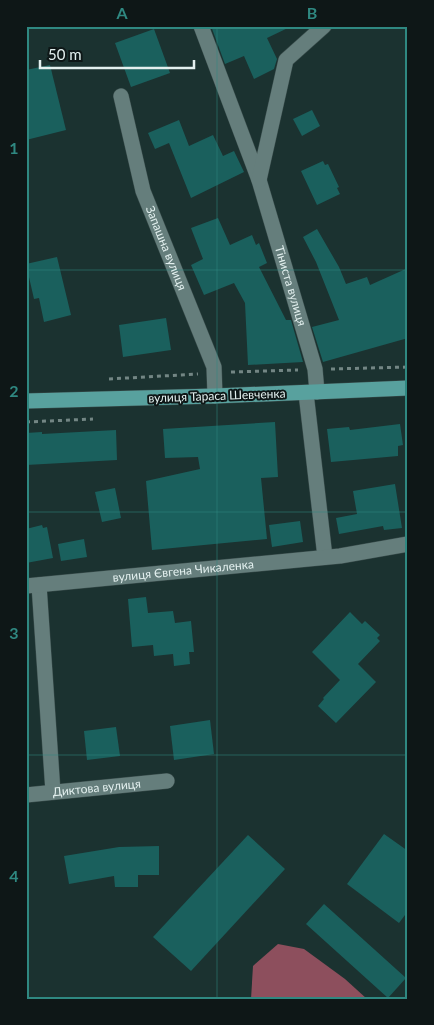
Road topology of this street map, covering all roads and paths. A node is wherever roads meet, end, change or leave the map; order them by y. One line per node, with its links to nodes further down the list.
1 (200, 26): 4 (street, Тіниста вулиця)
2 (324, 26): 4 (street, Тіниста вулиця)
3 (120, 96): 13 (street, Запашна вулиця)
4 (258, 180): 12 (street, Тіниста вулиця)
5 (408, 366): 6 (path)
6 (323, 369)
7 (307, 370): 8 (path)
8 (226, 372)
9 (200, 374): 10 (path)
10 (104, 379)
11 (408, 388): 12 (main road, вулиця Тараса Шевченка)
12 (311, 392): 13 (main road, вулиця Тараса Шевченка); 16 (street)
13 (215, 396): 14 (main road, вулиця Тараса Шевченка)
14 (26, 401)
15 (408, 544): 16 (street, вулиця Євгена Чикаленка)
16 (325, 557): 17 (street, вулиця Євгена Чикаленка)
17 (33, 585): 19 (street, вулиця Євгена Чикаленка)
18 (166, 781): 19 (street, Диктова вулиця)
19 (53, 792): 20 (street, Диктова вулиця)
20 (26, 795)

